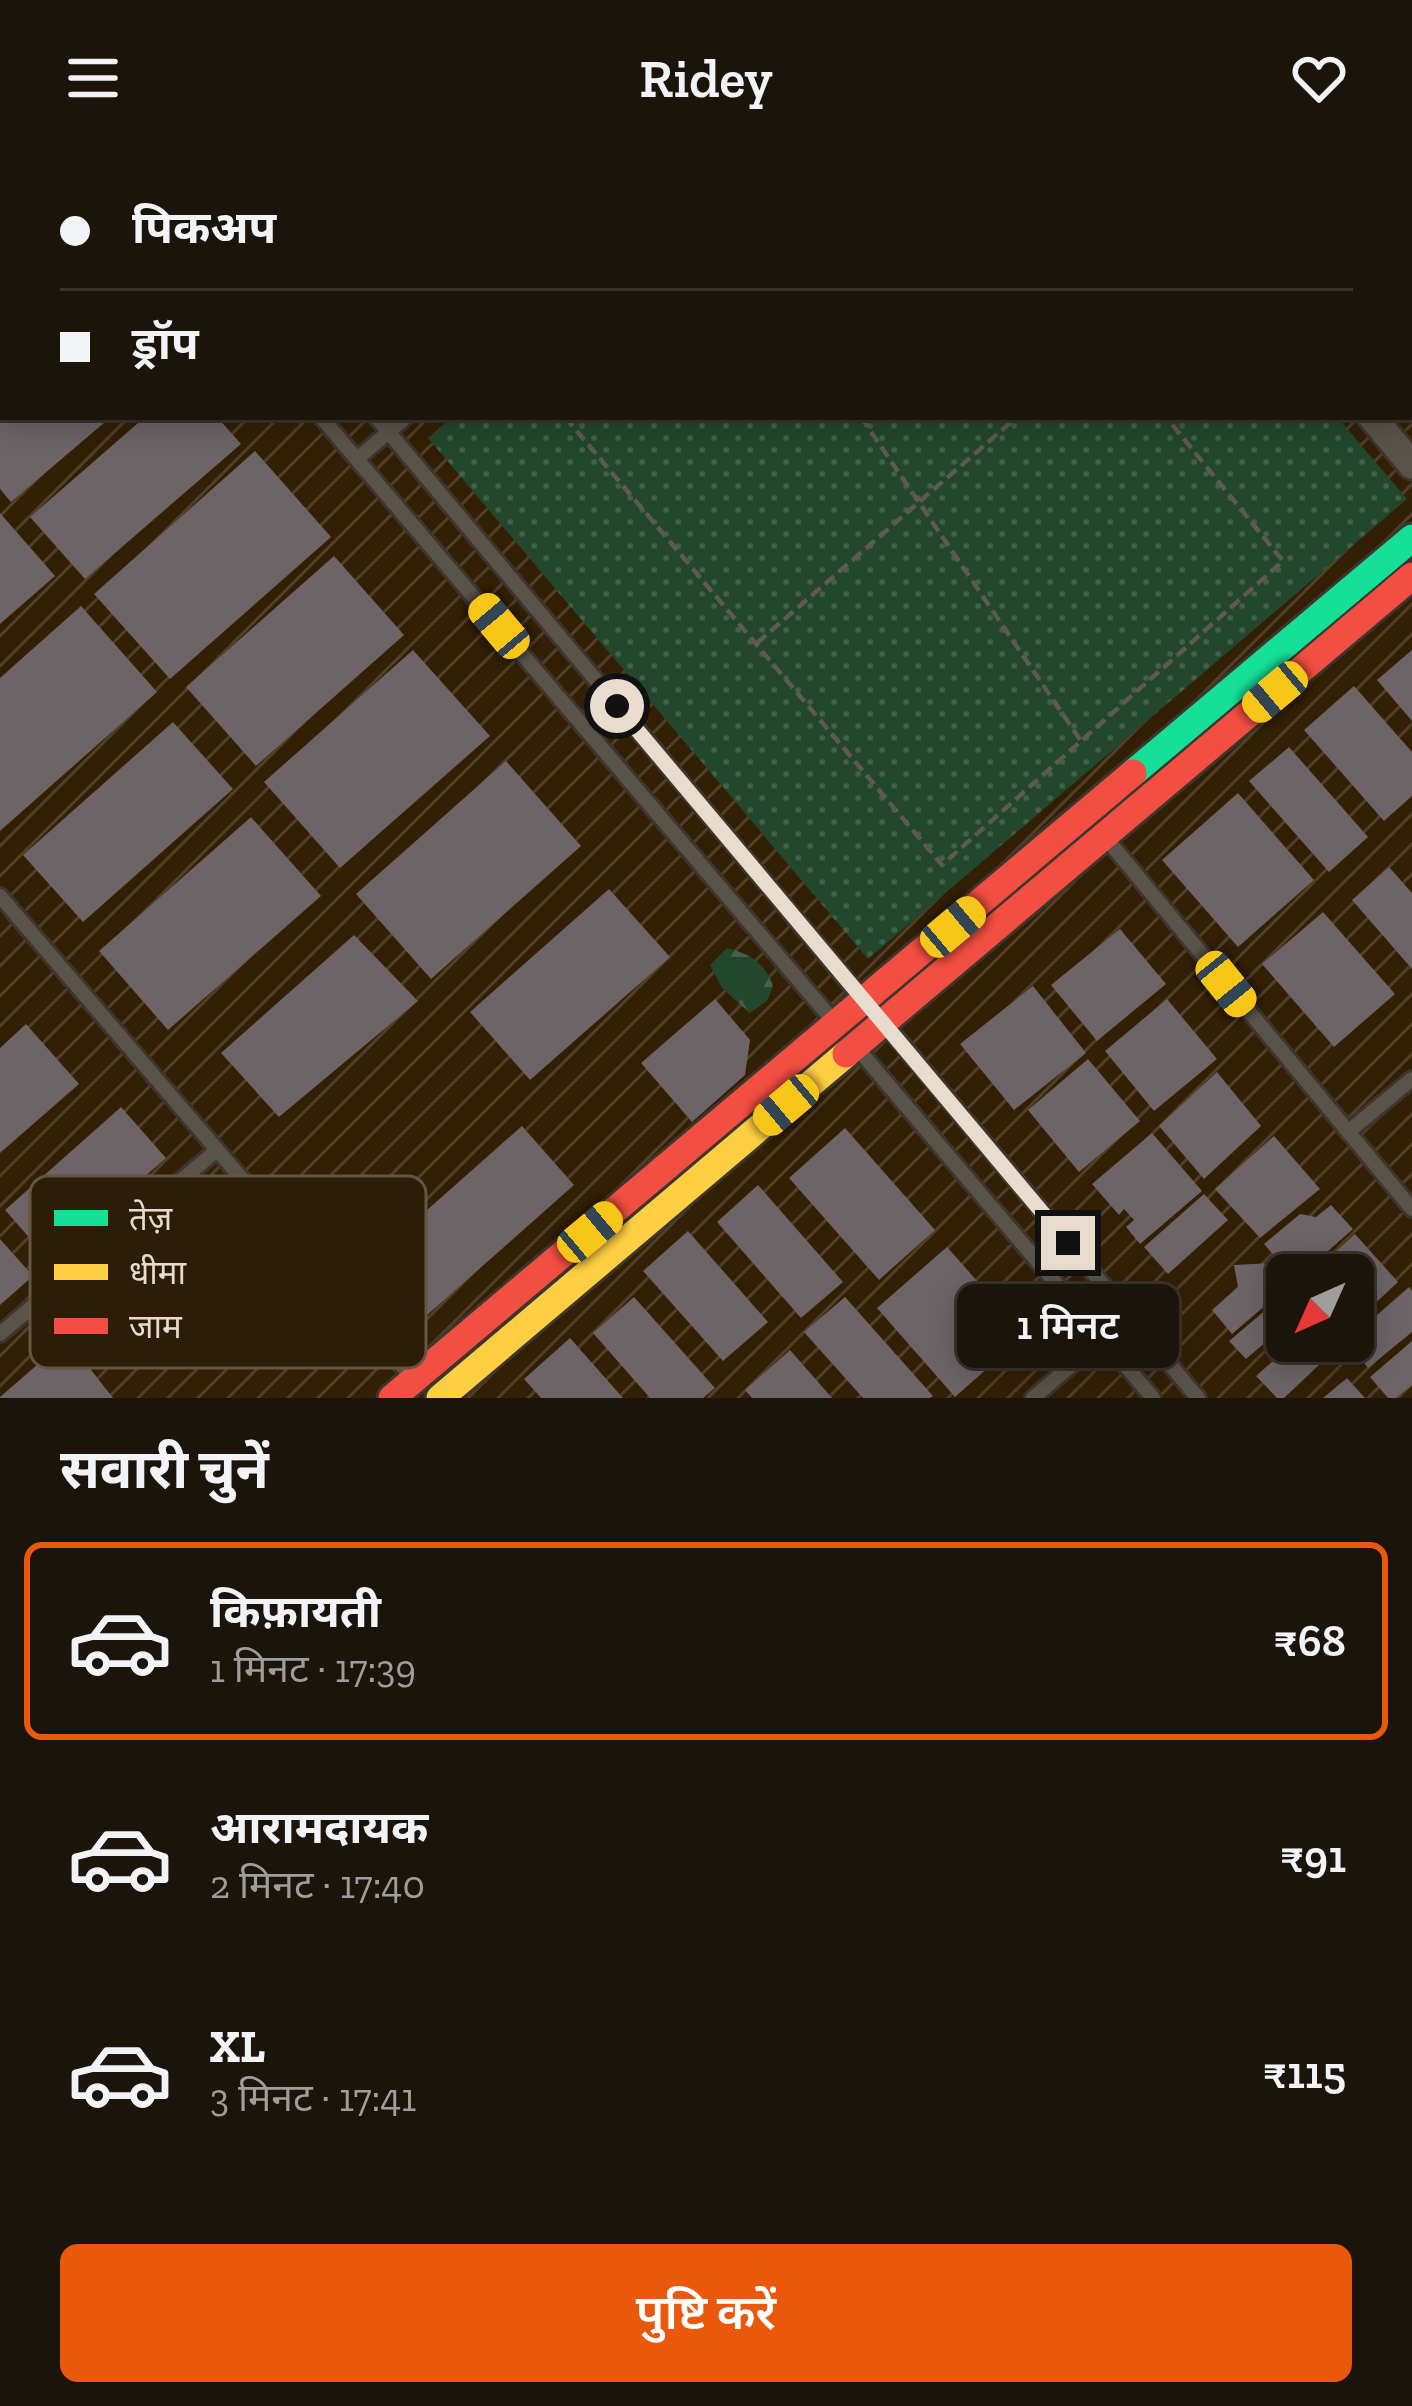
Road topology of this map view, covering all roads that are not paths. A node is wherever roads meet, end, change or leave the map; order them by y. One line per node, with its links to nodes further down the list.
1 (324, 420): 6 (lane)
2 (378, 420): 5 (lane)
3 (402, 420): 5 (lane)
4 (1374, 420): 7 (street)
5 (388, 432): 6 (lane); 12 (lane)
6 (356, 459): 14 (lane)
7 (1412, 465)
8 (1412, 538): 10 (street)
9 (1412, 576): 10 (street)
10 (1095, 825): 12 (street); 13 (street); 17 (lane)
11 (0, 896): 18 (lane)
12 (864, 1001): 13 (lane); 14 (street)
13 (883, 1023): 15 (street); 23 (lane)
14 (836, 1024): 15 (lane); 27 (street)
15 (855, 1047): 25 (lane); 28 (street)
16 (1412, 1079): 17 (lane)
17 (1348, 1132): 21 (lane)
18 (217, 1150): 19 (lane); 20 (lane)
19 (186, 1176)
20 (238, 1176)
21 (1412, 1209)
22 (30, 1309): 24 (lane)
23 (1129, 1316): 25 (lane); 31 (lane)
24 (0, 1334)
25 (1103, 1339): 29 (lane); 30 (lane)
26 (392, 1368): 27 (lane)
27 (411, 1392)
28 (440, 1398)
29 (1033, 1398)
30 (1153, 1398)
31 (1198, 1398)

